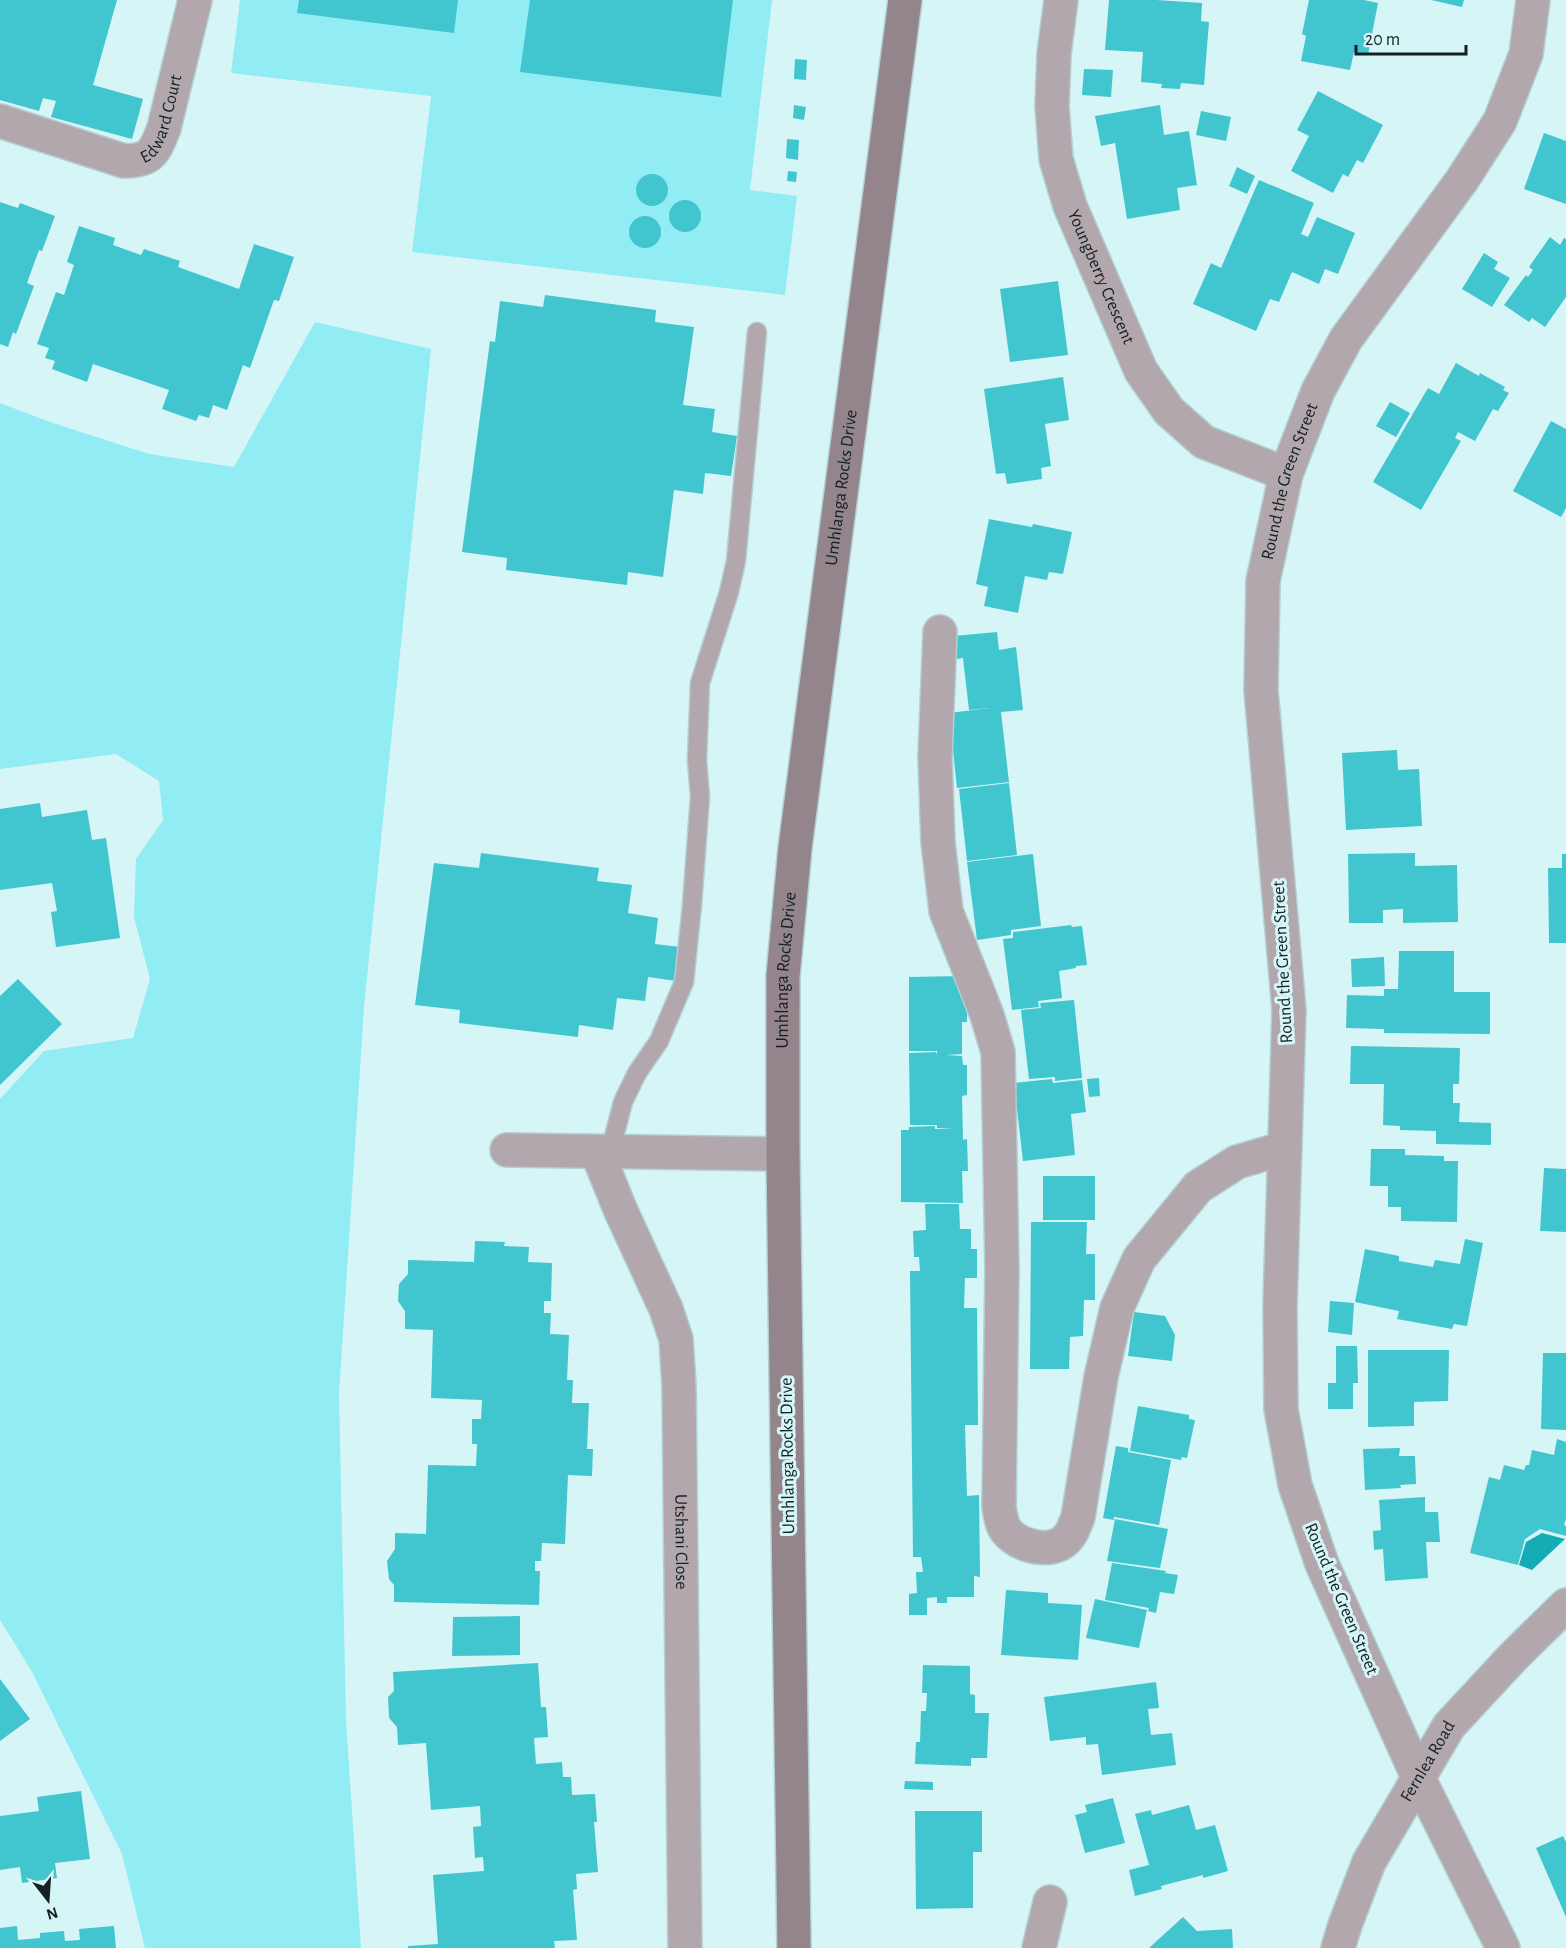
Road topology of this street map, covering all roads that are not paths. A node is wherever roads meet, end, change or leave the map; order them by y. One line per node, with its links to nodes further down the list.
1 (195, 0): 5 (street, Edward Court)
2 (905, 0): 12 (main road, Umhlanga Rocks Drive)
3 (1061, 0): 7 (street, Youngberry Crescent)
4 (1533, 0): 7 (street, Round the Green Street)
5 (0, 121)
6 (757, 333): 11 (lane)
7 (1286, 474): 9 (street, Round the Green Street)
8 (940, 632): 9 (street)
9 (1285, 1148): 14 (street, Round the Green Street)
10 (507, 1150): 11 (street)
11 (603, 1152): 12 (street); 16 (street, Utshani Close)
12 (783, 1154): 17 (main road, Umhlanga Rocks Drive)
13 (1566, 1605): 14 (street, Fernlea Road)
14 (1418, 1777): 19 (street, Fernlea Road); 20 (street, Round the Green Street)
15 (1050, 1902): 18 (street)
16 (685, 1948)
17 (794, 1948)
18 (1039, 1948)
19 (1338, 1948)
20 (1503, 1948)

